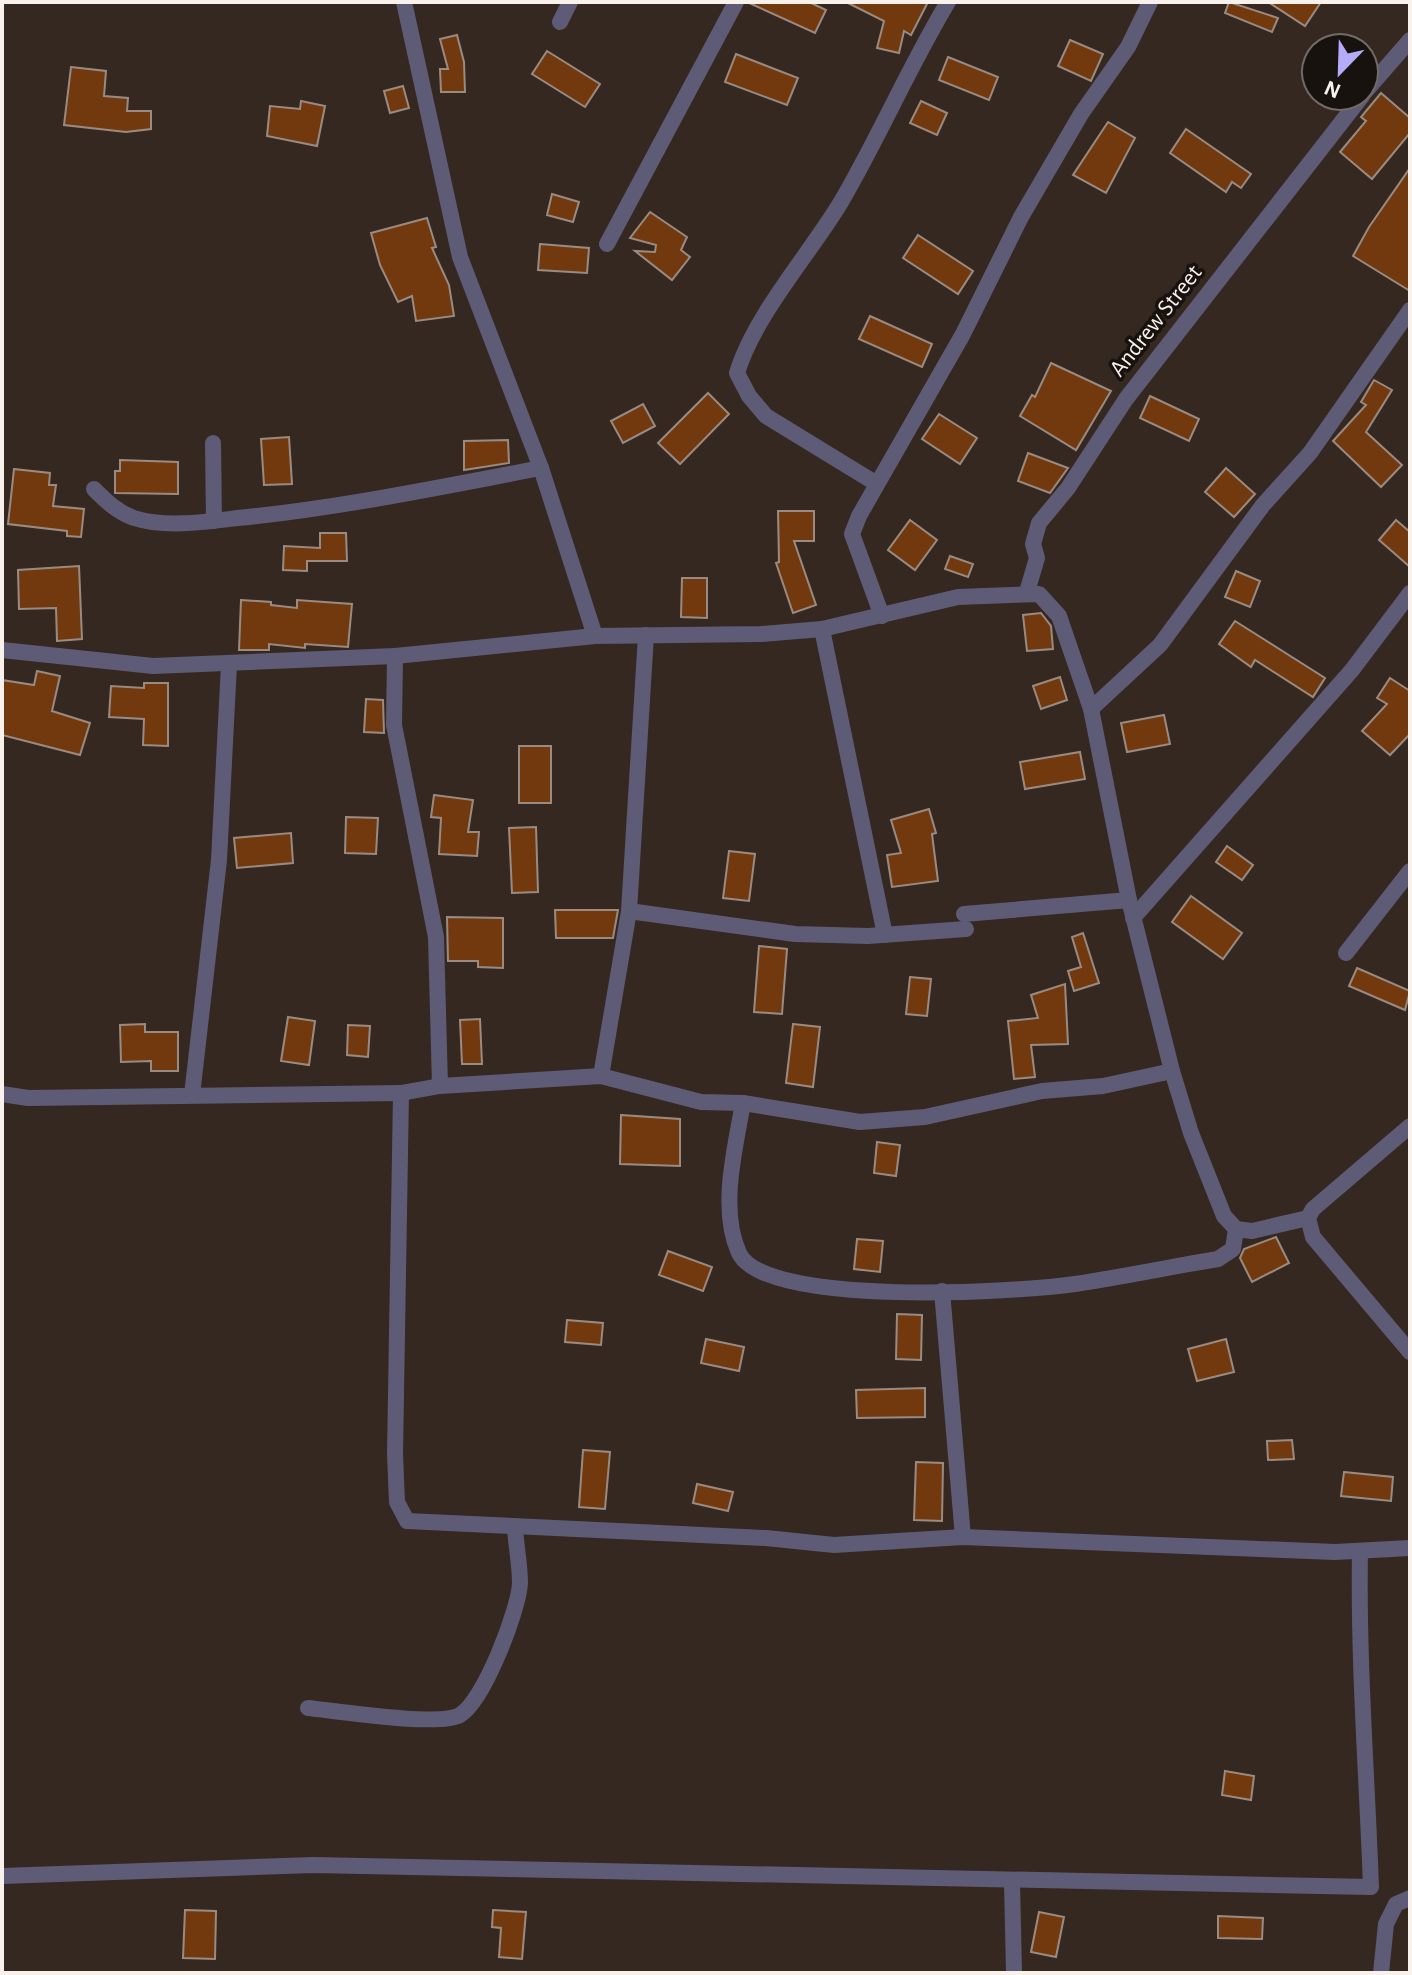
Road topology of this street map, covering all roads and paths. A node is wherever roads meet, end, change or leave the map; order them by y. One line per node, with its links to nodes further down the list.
1 (404, 2): 13 (street)
2 (570, 2): 6 (street)
3 (736, 2): 10 (street)
4 (948, 2): 14 (street)
5 (1150, 2): 14 (street)
6 (560, 22)
7 (1410, 40): 8 (street, Andrew Street)
8 (1380, 75)
9 (1350, 112): 17 (street, Andrew Street)
10 (607, 244)
11 (1410, 310): 26 (street)
12 (213, 443): 16 (street)
13 (541, 468): 16 (street); 22 (street)
14 (877, 484): 19 (street)
15 (94, 489): 16 (street)
16 (214, 521)
17 (1027, 592): 19 (street); 26 (street)
18 (1410, 593): 30 (street)
19 (882, 616): 20 (street)
20 (822, 629): 21 (street); 31 (street)
21 (646, 635): 22 (street); 29 (street)
22 (595, 636): 24 (street)
23 (2, 650): 25 (street)
24 (395, 656): 25 (street); 35 (street)
25 (229, 664): 38 (street)
26 (1091, 709): 28 (street)
27 (1410, 871): 32 (street)
28 (1129, 900): 30 (street); 31 (street)
29 (629, 911): 31 (street); 34 (street)
30 (1133, 918): 33 (street)
31 (885, 935)
32 (1346, 953)
33 (1172, 1071): 39 (street); 42 (street)
34 (601, 1076): 35 (street); 39 (street)
35 (440, 1086): 36 (street)
36 (401, 1093): 38 (street); 45 (street)
37 (2, 1094): 38 (street)
38 (192, 1095)
39 (743, 1103): 43 (street)
40 (1410, 1126): 41 (street)
41 (1308, 1218): 42 (street); 44 (street)
42 (1236, 1229): 43 (street)
43 (942, 1291): 46 (street)
44 (1410, 1352)
45 (515, 1528): 46 (street); 49 (street)
46 (963, 1537): 48 (street)
47 (1410, 1548): 48 (street)
48 (1360, 1551): 51 (street)
49 (308, 1708)
50 (2, 1876): 51 (street)
51 (1012, 1882): 53 (street)
52 (1410, 1898): 54 (street)
53 (1014, 1973)
54 (1381, 1973)

